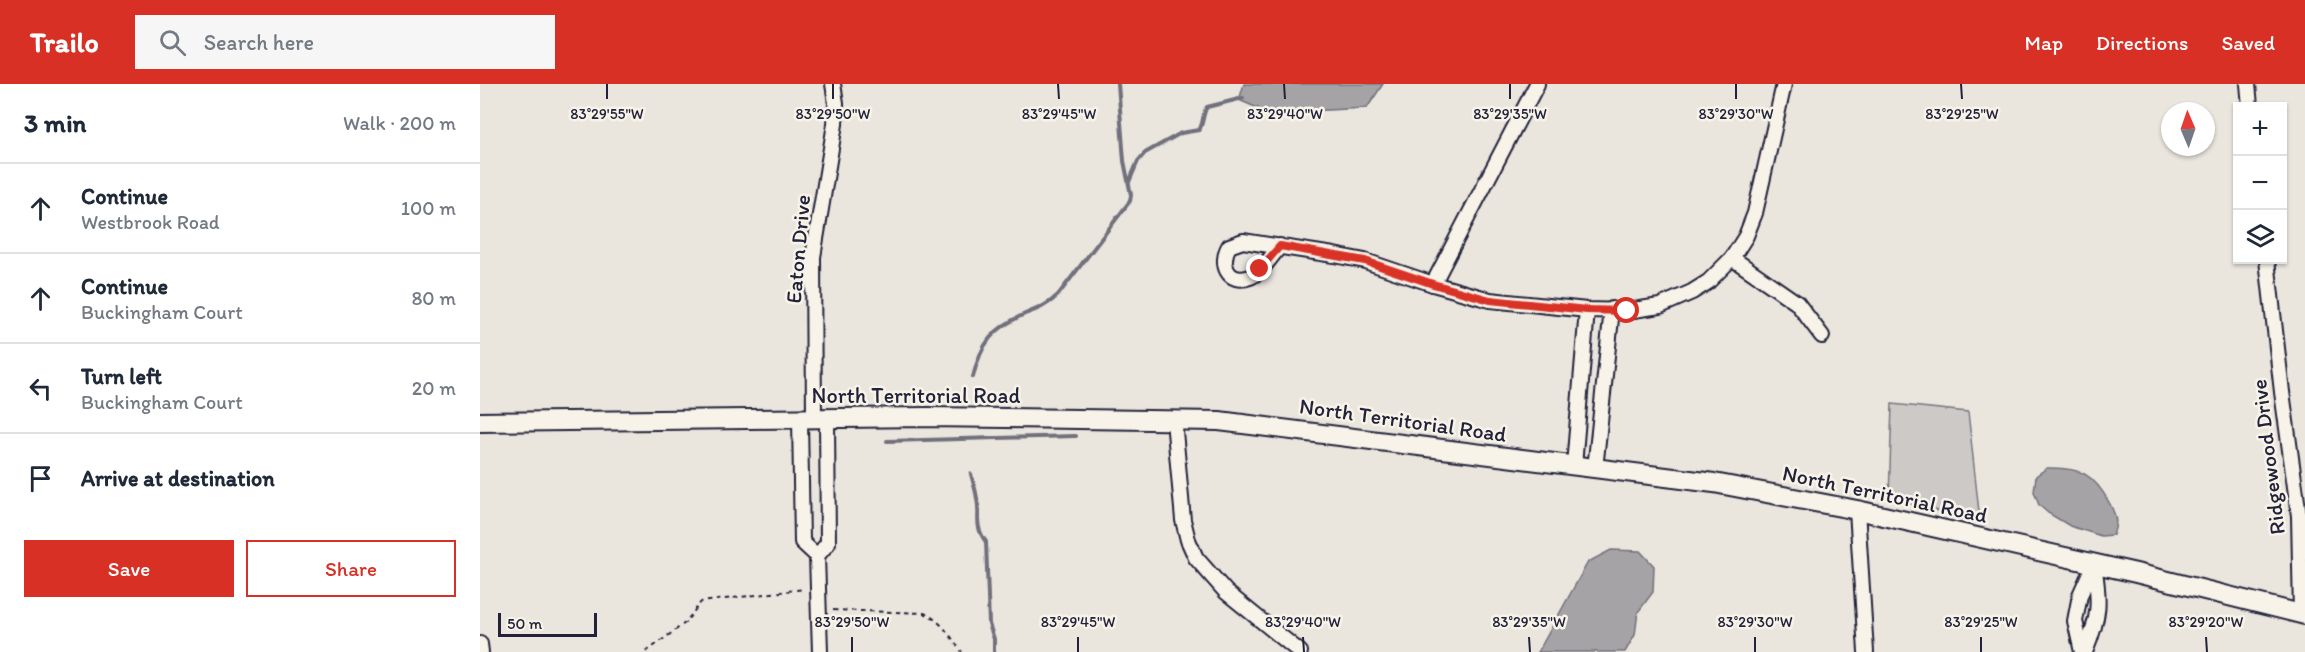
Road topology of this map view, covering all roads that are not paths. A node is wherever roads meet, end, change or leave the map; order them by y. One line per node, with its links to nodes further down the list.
1 (833, 84): 13 (street, Eaton Drive)
2 (1538, 84): 9 (street)
3 (1784, 84): 7 (street)
4 (2248, 84): 5 (street)
5 (2250, 102)
6 (1280, 246): 9 (street)
7 (1732, 258): 10 (street); 12 (street)
8 (2267, 264): 21 (street, Ridgewood Drive)
9 (1433, 284): 11 (street)
10 (1612, 309): 11 (street); 17 (street)
11 (1587, 310): 16 (street)
12 (1822, 336)
13 (813, 419): 14 (main road, North Territorial Road); 15 (main road, North Territorial Road); 19 (street); 19 (street)
14 (1174, 420): 16 (main road, North Territorial Road); 25 (street)
15 (480, 422)
16 (1574, 466): 17 (main road, North Territorial Road)
17 (1595, 469): 18 (main road, North Territorial Road)
18 (1857, 510): 20 (main road, North Territorial Road); 26 (street)
19 (817, 556): 24 (street)
20 (2094, 564): 21 (main road, North Territorial Road); 27 (street); 27 (street)
21 (2303, 614)
22 (480, 644): 23 (street)
23 (481, 652)
24 (820, 652)
25 (1300, 652)
26 (1866, 652)
27 (2084, 652)

